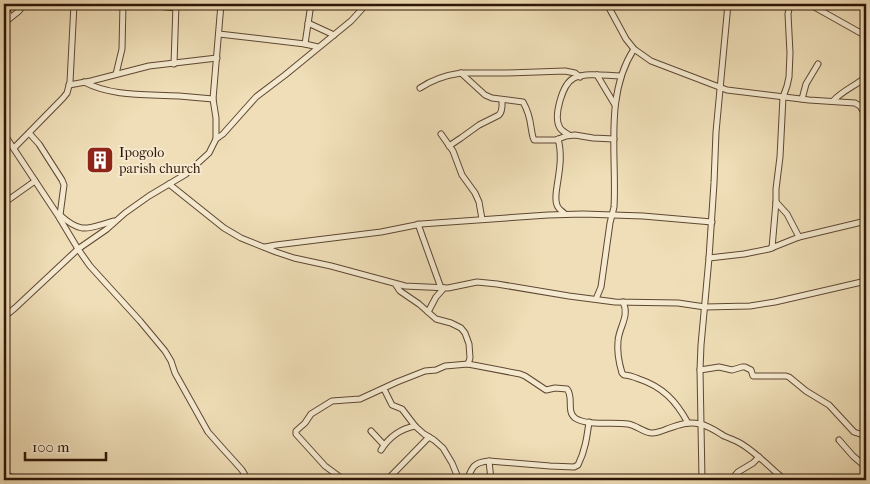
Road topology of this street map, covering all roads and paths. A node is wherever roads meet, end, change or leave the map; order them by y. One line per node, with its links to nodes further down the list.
1 (4, 4): 13 (street)
2 (24, 4): 13 (street)
3 (74, 4): 32 (street)
4 (123, 4): 12 (street); 26 (street)
5 (221, 4): 16 (street)
6 (311, 4): 14 (street)
7 (364, 4): 17 (street)
8 (607, 4): 21 (street)
9 (728, 4): 34 (street)
10 (790, 4): 35 (street)
11 (809, 4): 18 (street)
12 (176, 6): 23 (street)
13 (10, 17): 15 (street)
14 (308, 22): 17 (street); 19 (street)
15 (4, 23)
16 (219, 34): 19 (street); 22 (street)
17 (334, 35): 20 (street)
18 (866, 36)
19 (305, 44): 20 (street)
20 (318, 47): 46 (street)
21 (634, 49): 29 (street); 34 (street)
22 (216, 58): 23 (street); 36 (street)
23 (174, 64): 26 (street)
24 (818, 64): 37 (street)
25 (461, 73): 28 (street); 33 (street); 38 (street)
26 (116, 74): 31 (street)
27 (597, 75): 28 (street); 29 (street); 40 (street)
28 (580, 76): 45 (street)
29 (621, 76): 40 (street)
30 (866, 77): 39 (street)
31 (84, 82): 32 (street); 36 (street)
32 (69, 85): 42 (street)
33 (420, 88)
34 (720, 88): 35 (street); 61 (street)
35 (783, 97): 37 (street); 53 (street)
36 (214, 99): 46 (street)
37 (802, 99): 39 (street)
38 (502, 100): 47 (street); 49 (street)
39 (832, 101): 41 (street)
40 (615, 105): 48 (street)
41 (866, 116)
42 (29, 133): 50 (street); 56 (street)
43 (4, 134): 50 (street)
44 (441, 134): 49 (street)
45 (570, 135): 47 (street); 48 (street)
46 (216, 139): 52 (street)
47 (558, 139): 55 (street)
48 (614, 140): 57 (street)
49 (449, 146): 58 (street)
50 (14, 148): 51 (street)
51 (35, 181): 54 (street); 56 (street)
52 (169, 184): 59 (street); 64 (street)
53 (776, 202): 63 (street); 65 (street)
54 (4, 203)
55 (565, 214): 57 (street); 58 (street)
56 (59, 215): 59 (street); 66 (street)
57 (612, 215): 61 (street); 71 (street)
58 (482, 219): 62 (street)
59 (117, 220): 66 (street)
60 (866, 221): 63 (street)
61 (712, 222): 67 (street)
62 (418, 224): 64 (street); 70 (street)
63 (799, 237): 65 (street)
64 (264, 247): 69 (street)
65 (772, 248): 67 (street)
66 (78, 249): 75 (street); 92 (street)
67 (709, 258): 73 (street)
68 (866, 281): 73 (street)
69 (396, 285): 70 (street); 74 (street)
70 (442, 288): 71 (street); 74 (street)
71 (596, 299): 72 (street)
72 (623, 302): 73 (street); 80 (street)
73 (705, 307): 77 (street)
74 (428, 312): 76 (street)
75 (4, 316)
76 (468, 364): 78 (street); 79 (street)
77 (700, 370): 81 (street); 84 (street)
78 (384, 389): 82 (street); 93 (street)
79 (589, 422): 80 (street); 88 (street)
80 (688, 423): 81 (street)
81 (700, 424): 87 (street); 98 (street)
82 (415, 426): 83 (street); 85 (street)
83 (371, 432)
84 (866, 436)
85 (429, 437): 94 (street); 95 (street)
86 (839, 440): 89 (street)
87 (759, 457): 99 (street); 100 (street)
88 (489, 461): 96 (street); 97 (street)
89 (866, 468)
90 (4, 473): 91 (street)
91 (13, 479)
92 (248, 480)
93 (344, 480)
94 (387, 480)
95 (459, 480)
96 (467, 480)
97 (491, 480)
98 (702, 480)
99 (731, 480)
100 (785, 480)

